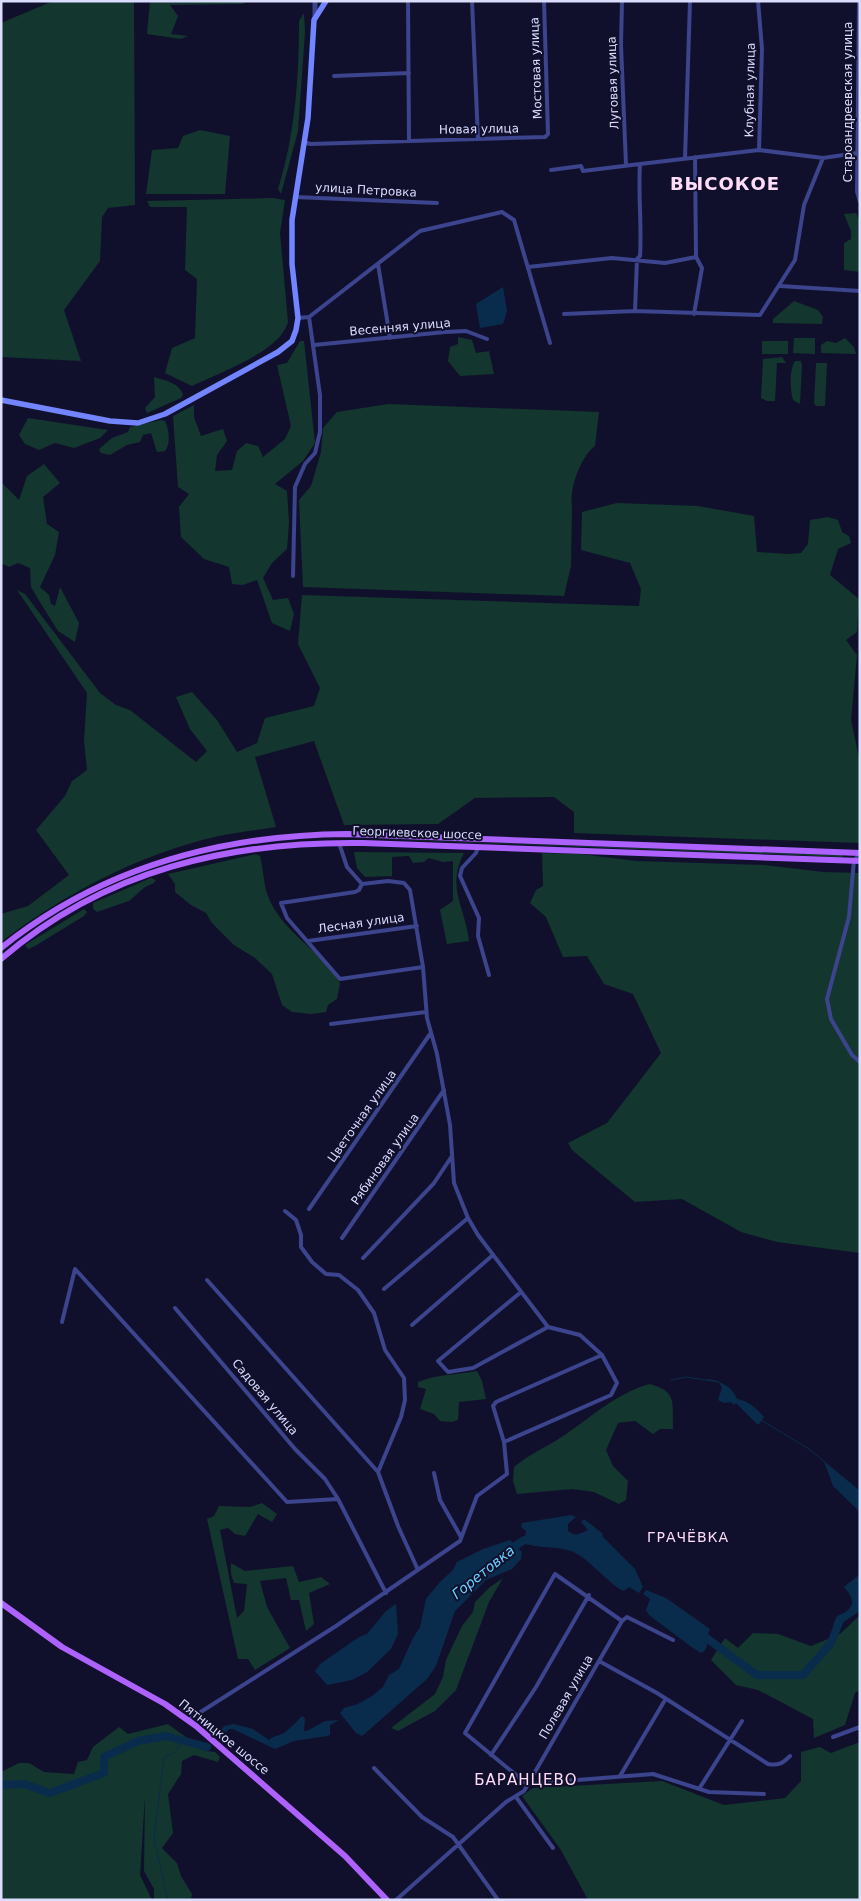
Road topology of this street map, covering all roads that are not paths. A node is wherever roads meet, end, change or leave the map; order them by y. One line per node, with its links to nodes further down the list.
1 (315, 1): 10 (street)
2 (408, 1): 11 (street)
3 (472, 1): 14 (street)
4 (544, 1): 13 (street, Мостовая улица)
5 (622, 1): 23 (street, Луговая улица)
6 (690, 1): 20 (street)
7 (758, 1): 17 (street, Клубная улица)
8 (858, 1): 18 (street, Староандреевская улица)
9 (325, 2): 10 (main road)
10 (314, 20): 16 (main road)
11 (409, 73): 12 (street); 15 (street)
12 (334, 76)
13 (548, 134): 14 (street, Новая улица)
14 (478, 139): 15 (street, Новая улица)
15 (409, 140): 16 (street, Новая улица)
16 (304, 142): 25 (main road)
17 (759, 150): 19 (street); 21 (street)
18 (857, 153): 21 (street); 26 (street, Староандреевская улица)
19 (695, 157): 20 (street); 28 (street)
20 (686, 158): 22 (street)
21 (823, 158): 32 (street)
22 (640, 164): 23 (street); 29 (street)
23 (626, 165): 24 (street)
24 (551, 170)
25 (295, 197): 27 (street, улица Петровка); 38 (main road)
26 (860, 202)
27 (437, 203)
28 (696, 256): 29 (street); 36 (street)
29 (637, 259): 31 (street); 34 (street)
30 (378, 264): 31 (street); 37 (street); 39 (street)
31 (528, 267): 41 (street)
32 (780, 286): 33 (street); 36 (street)
33 (860, 291)
34 (635, 311): 35 (street); 36 (street)
35 (564, 314)
36 (694, 314)
37 (309, 317): 38 (street); 42 (street)
38 (298, 318): 43 (main road)
39 (390, 338): 40 (street, Весенняя улица); 42 (street, Весенняя улица)
40 (487, 339)
41 (550, 343)
42 (314, 345): 44 (street)
43 (1, 400)
44 (293, 576)
45 (339, 842): 46 (main road, Георгиевское шоссе); 49 (street); 53 (main road, Георгиевское шоссе)
46 (478, 847): 48 (main road, Георгиевское шоссе); 55 (street)
47 (860, 854): 48 (street); 52 (main road, Георгиевское шоссе)
48 (857, 860): 59 (street)
49 (362, 884): 50 (street); 51 (street)
50 (417, 926): 51 (street, Лесная улица); 54 (street)
51 (308, 941): 54 (street)
52 (1, 948)
53 (1, 958)
54 (424, 967): 56 (street)
55 (489, 974)
56 (426, 1012): 57 (street); 58 (street)
57 (331, 1024)
58 (430, 1034): 60 (street); 62 (street, Цветочная улица)
59 (860, 1062)
60 (444, 1090): 61 (street); 65 (street, Рябиновая улица)
61 (452, 1155): 64 (street); 67 (street)
62 (310, 1209)
63 (285, 1211): 77 (street)
64 (468, 1218): 66 (street); 69 (street)
65 (342, 1238)
66 (493, 1254): 70 (street); 73 (street)
67 (363, 1258)
68 (207, 1280): 77 (street)
69 (384, 1289)
70 (521, 1292): 74 (street); 74 (street)
71 (175, 1308): 79 (street, Садовая улица)
72 (62, 1322): 79 (street)
73 (412, 1326)
74 (548, 1327): 75 (street)
75 (602, 1355): 76 (street); 76 (street)
76 (504, 1442): 80 (street)
77 (378, 1472): 81 (street)
78 (434, 1473): 80 (street)
79 (338, 1498): 82 (street, Садовая улица)
80 (461, 1537): 81 (street)
81 (418, 1570): 82 (street)
82 (386, 1593): 89 (street)
83 (588, 1595): 85 (street); 94 (street); 94 (street)
84 (1, 1604): 89 (main road, Пятницкое шоссе)
85 (622, 1620): 86 (street); 87 (street, Полевая улица)
86 (673, 1640)
87 (599, 1661): 88 (street); 98 (street, Полевая улица)
88 (665, 1700): 93 (street); 97 (street)
89 (188, 1720): 104 (main road, Пятницкое шоссе)
90 (742, 1721): 93 (street)
91 (860, 1727): 92 (street)
92 (833, 1737)
93 (730, 1740): 95 (street); 99 (street)
94 (491, 1755): 98 (street)
95 (790, 1756)
96 (374, 1768): 102 (street)
97 (620, 1776): 98 (street); 99 (street)
98 (527, 1784): 101 (street, Полевая улица)
99 (700, 1789): 100 (street)
100 (764, 1794)
101 (516, 1796): 102 (street, Полевая улица); 103 (street)
102 (458, 1844): 105 (street, Полевая улица); 106 (street)
103 (554, 1848)
104 (387, 1900)
105 (396, 1900)
106 (498, 1900)

